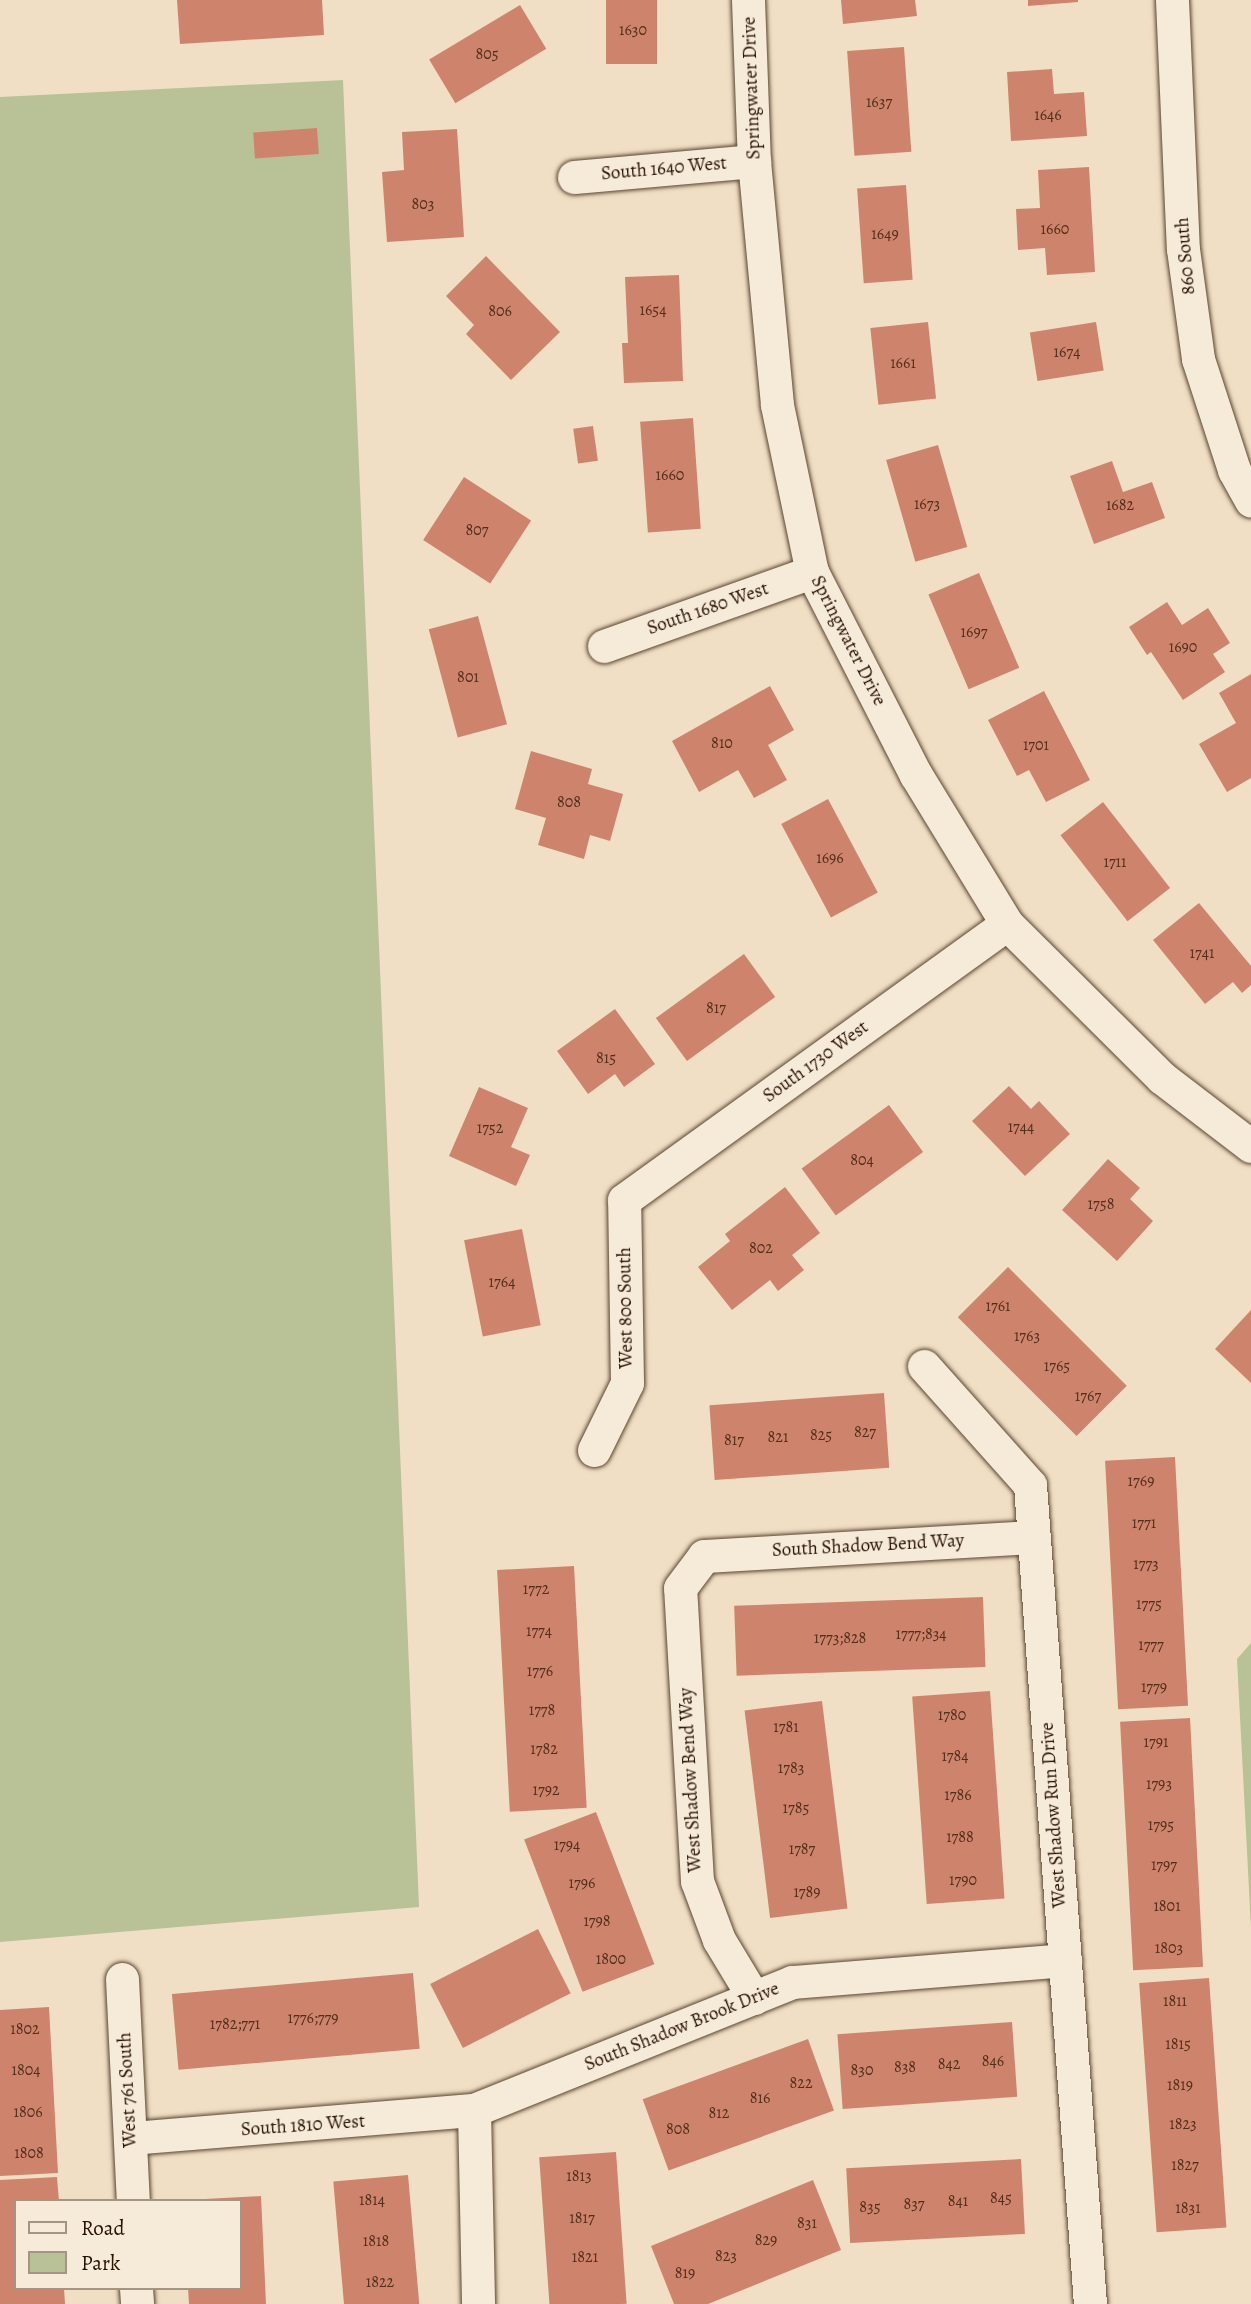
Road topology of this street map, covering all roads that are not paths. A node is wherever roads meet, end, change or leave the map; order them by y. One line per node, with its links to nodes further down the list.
1 (748, 0): 3 (street, Springwater Drive)
2 (1171, 0): 5 (street, 860 South)
3 (754, 160): 4 (street, South 1640 West); 6 (street, Springwater Drive)
4 (574, 177)
5 (1251, 501)
6 (812, 572): 7 (street, South 1680 West); 8 (street, Springwater Drive)
7 (604, 646)
8 (1007, 924): 9 (street, Springwater Drive); 10 (street, South 1730 West)
9 (1251, 1146)
10 (624, 1200): 12 (street, West 800 South)
11 (924, 1366): 13 (street, West Shadow Run Drive)
12 (594, 1450)
13 (1033, 1537): 14 (street, South Shadow Bend Way); 15 (street, West Shadow Run Drive)
14 (704, 1556): 17 (street, West Shadow Bend Way)
15 (1065, 1960): 17 (street, South Shadow Brook Drive); 22 (street, West Shadow Run Drive)
16 (122, 1979): 19 (street, West 761 South)
17 (754, 1998): 18 (street, South Shadow Brook Drive)
18 (474, 2110): 19 (street, South 1810 West); 21 (street)
19 (131, 2138): 20 (street, West 761 South)
20 (133, 2199)
21 (478, 2304)
22 (1090, 2304)

